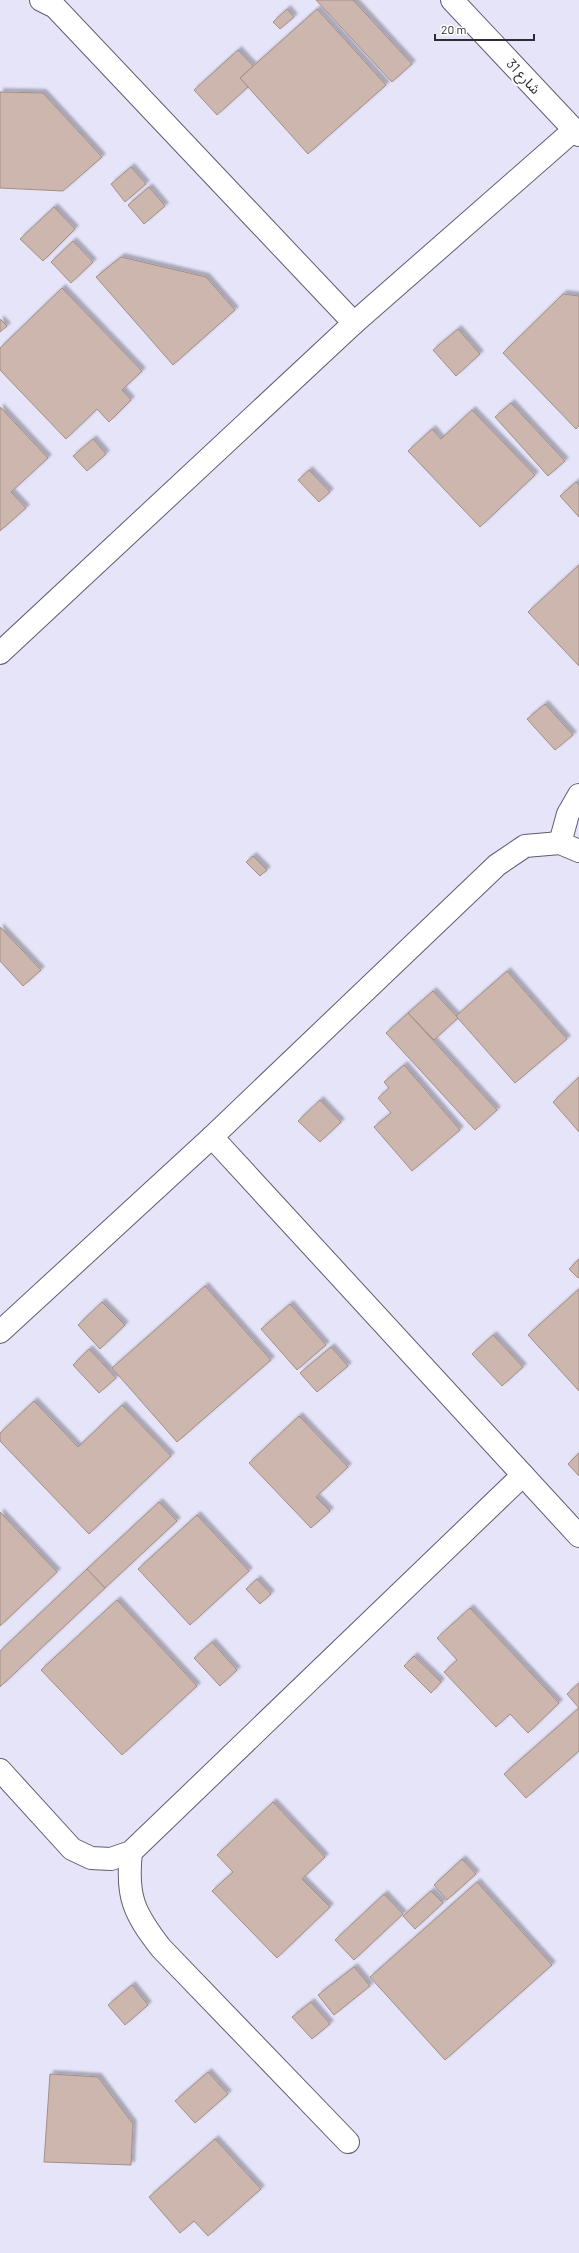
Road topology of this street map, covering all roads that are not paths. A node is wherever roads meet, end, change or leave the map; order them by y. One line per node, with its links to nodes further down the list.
1 (41, 0): 4 (street)
2 (452, 0): 3 (street, شارع 31)
3 (577, 133): 4 (street)
4 (354, 323): 5 (street)
5 (0, 653)
6 (579, 795): 7 (street)
7 (570, 847): 8 (street)
8 (212, 1137): 9 (street); 10 (street)
9 (0, 1332)
10 (523, 1476): 11 (street); 13 (street)
11 (579, 1536)
12 (0, 1770): 13 (street)
13 (131, 1852): 14 (street)
14 (348, 2142)

